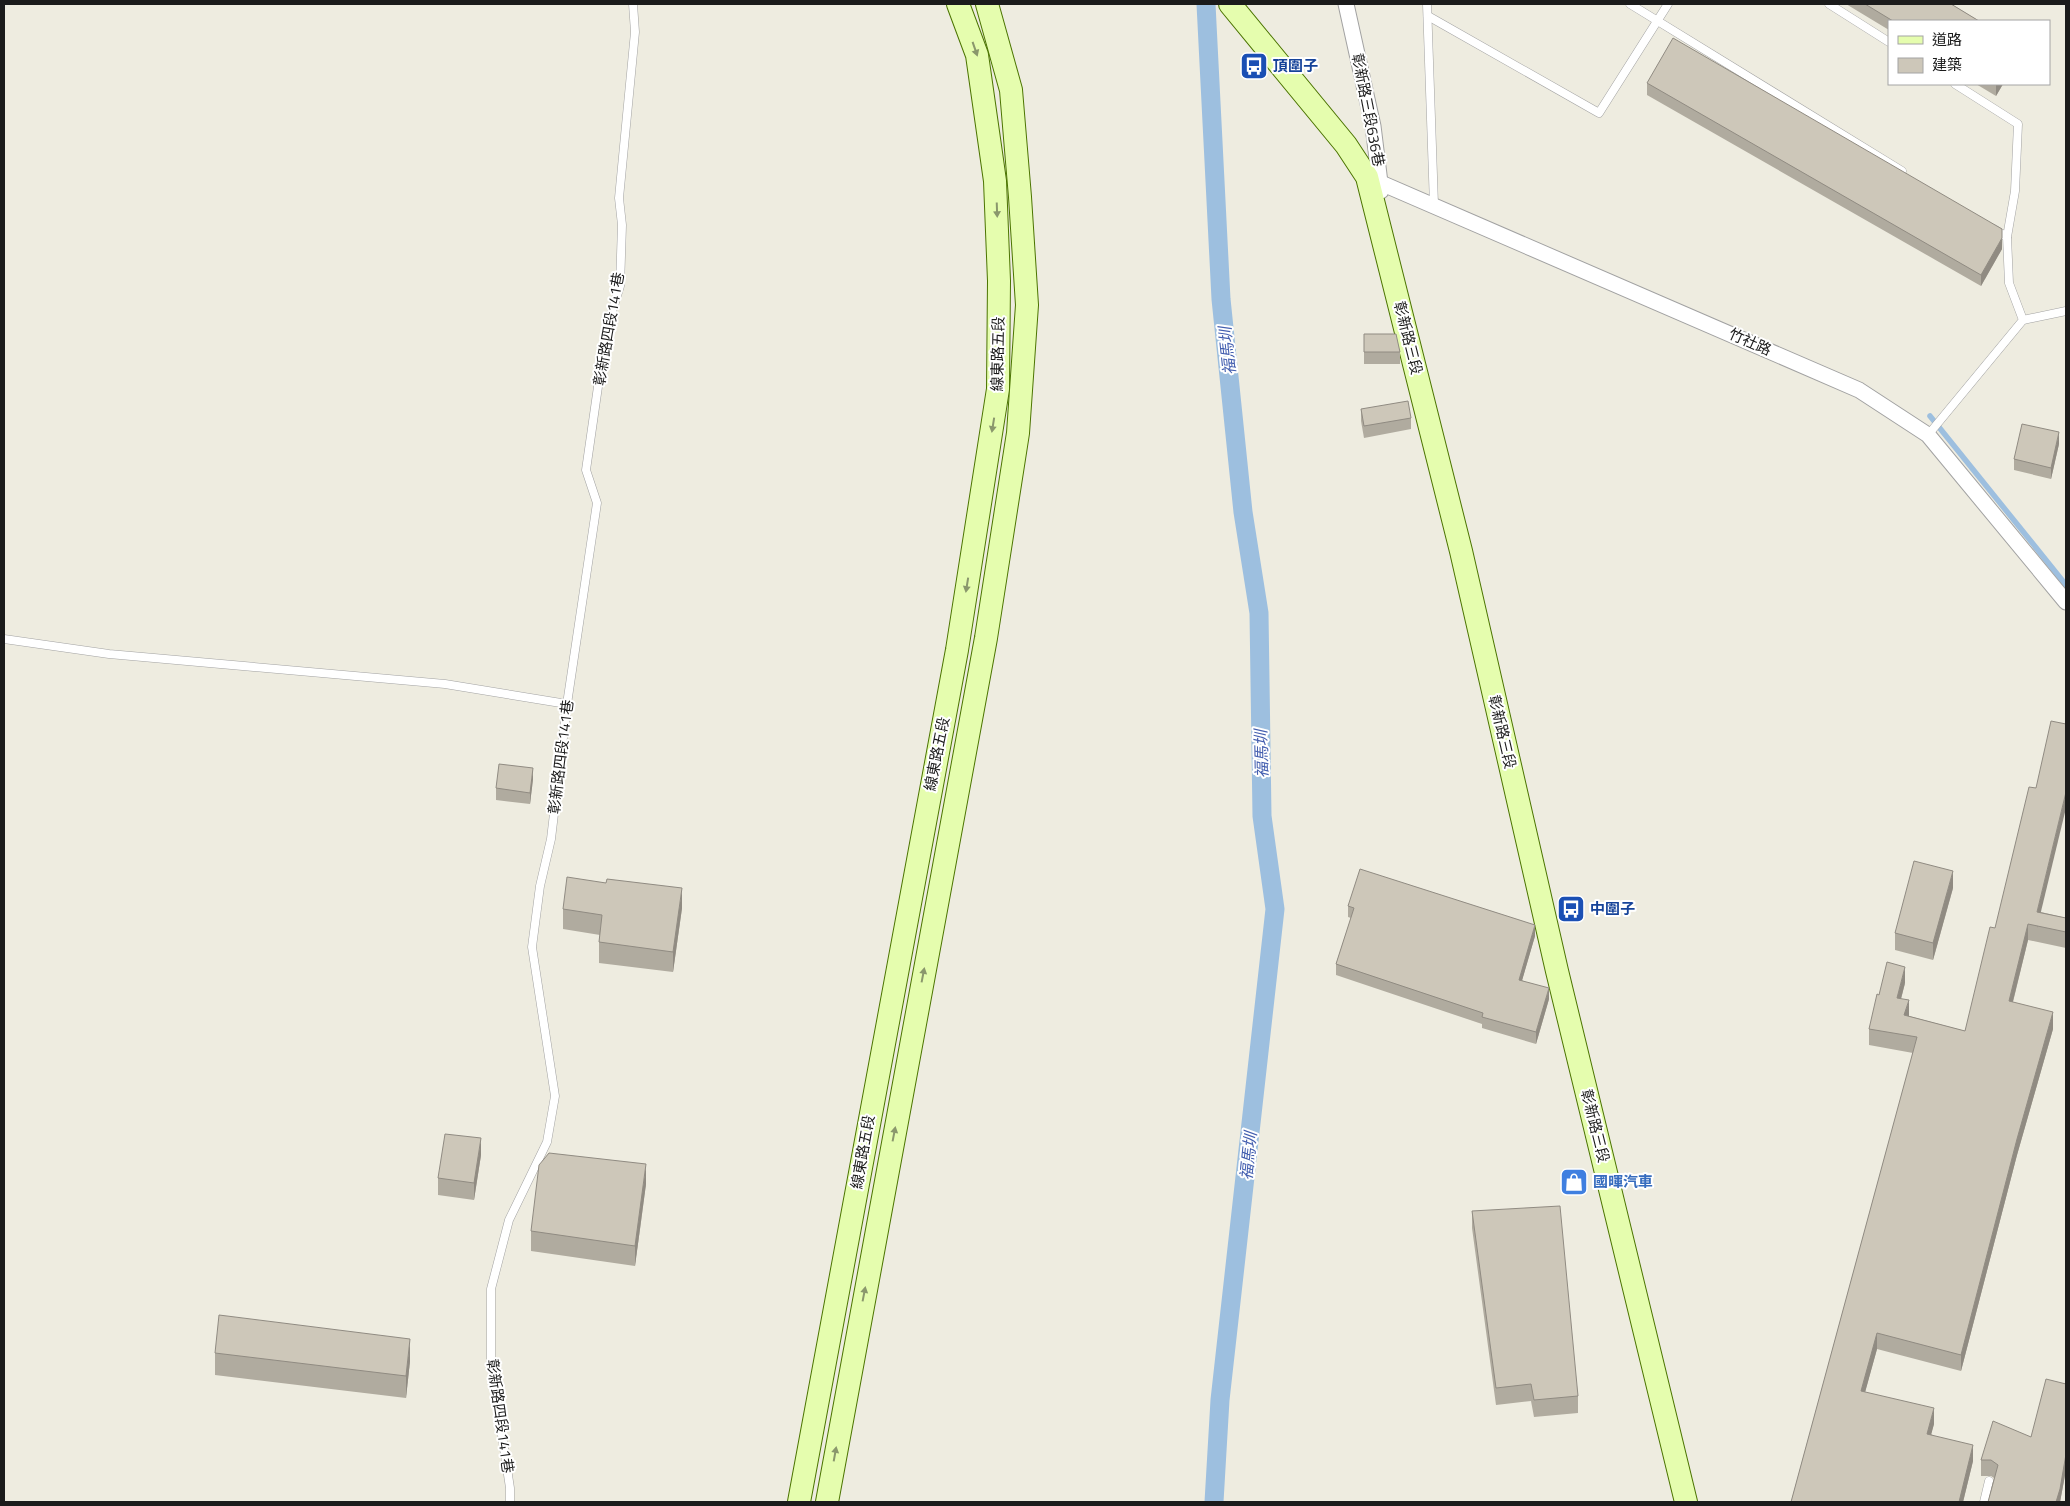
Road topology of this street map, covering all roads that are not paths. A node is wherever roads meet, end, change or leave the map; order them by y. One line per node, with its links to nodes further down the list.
1 (633, 4): 24 (lane, 彰新路四段141巷)
2 (958, 4): 27 (main road, 線東路五段, one-way to 27)
3 (987, 4): 28 (main road, 線東路五段, one-way to 3)
4 (1230, 4): 15 (main road, 彰新路三段)
5 (1346, 4): 15 (street, 彰新路三段636巷)
6 (1427, 4): 10 (lane)
7 (1630, 4): 11 (lane)
8 (1668, 4): 11 (lane)
9 (1829, 4): 12 (lane)
10 (1428, 16): 11 (lane); 16 (lane)
11 (1658, 20): 14 (lane)
12 (1888, 41)
13 (1957, 85): 18 (lane)
14 (1908, 175)
15 (1374, 181): 16 (street, 竹社路); 29 (main road, 彰新路三段)
16 (1434, 205): 21 (street, 竹社路)
17 (1982, 222): 18 (lane)
18 (2008, 237): 20 (lane)
19 (2066, 311): 20 (lane)
20 (2023, 320): 21 (lane)
21 (1928, 435): 22 (street, 竹社路)
22 (2066, 602)
23 (4, 639): 24 (lane)
24 (567, 704): 26 (lane, 彰新路四段141巷)
25 (1989, 1481): 30 (lane)
26 (510, 1502)
27 (799, 1502)
28 (827, 1502)
29 (1686, 1502)
30 (1984, 1502)

